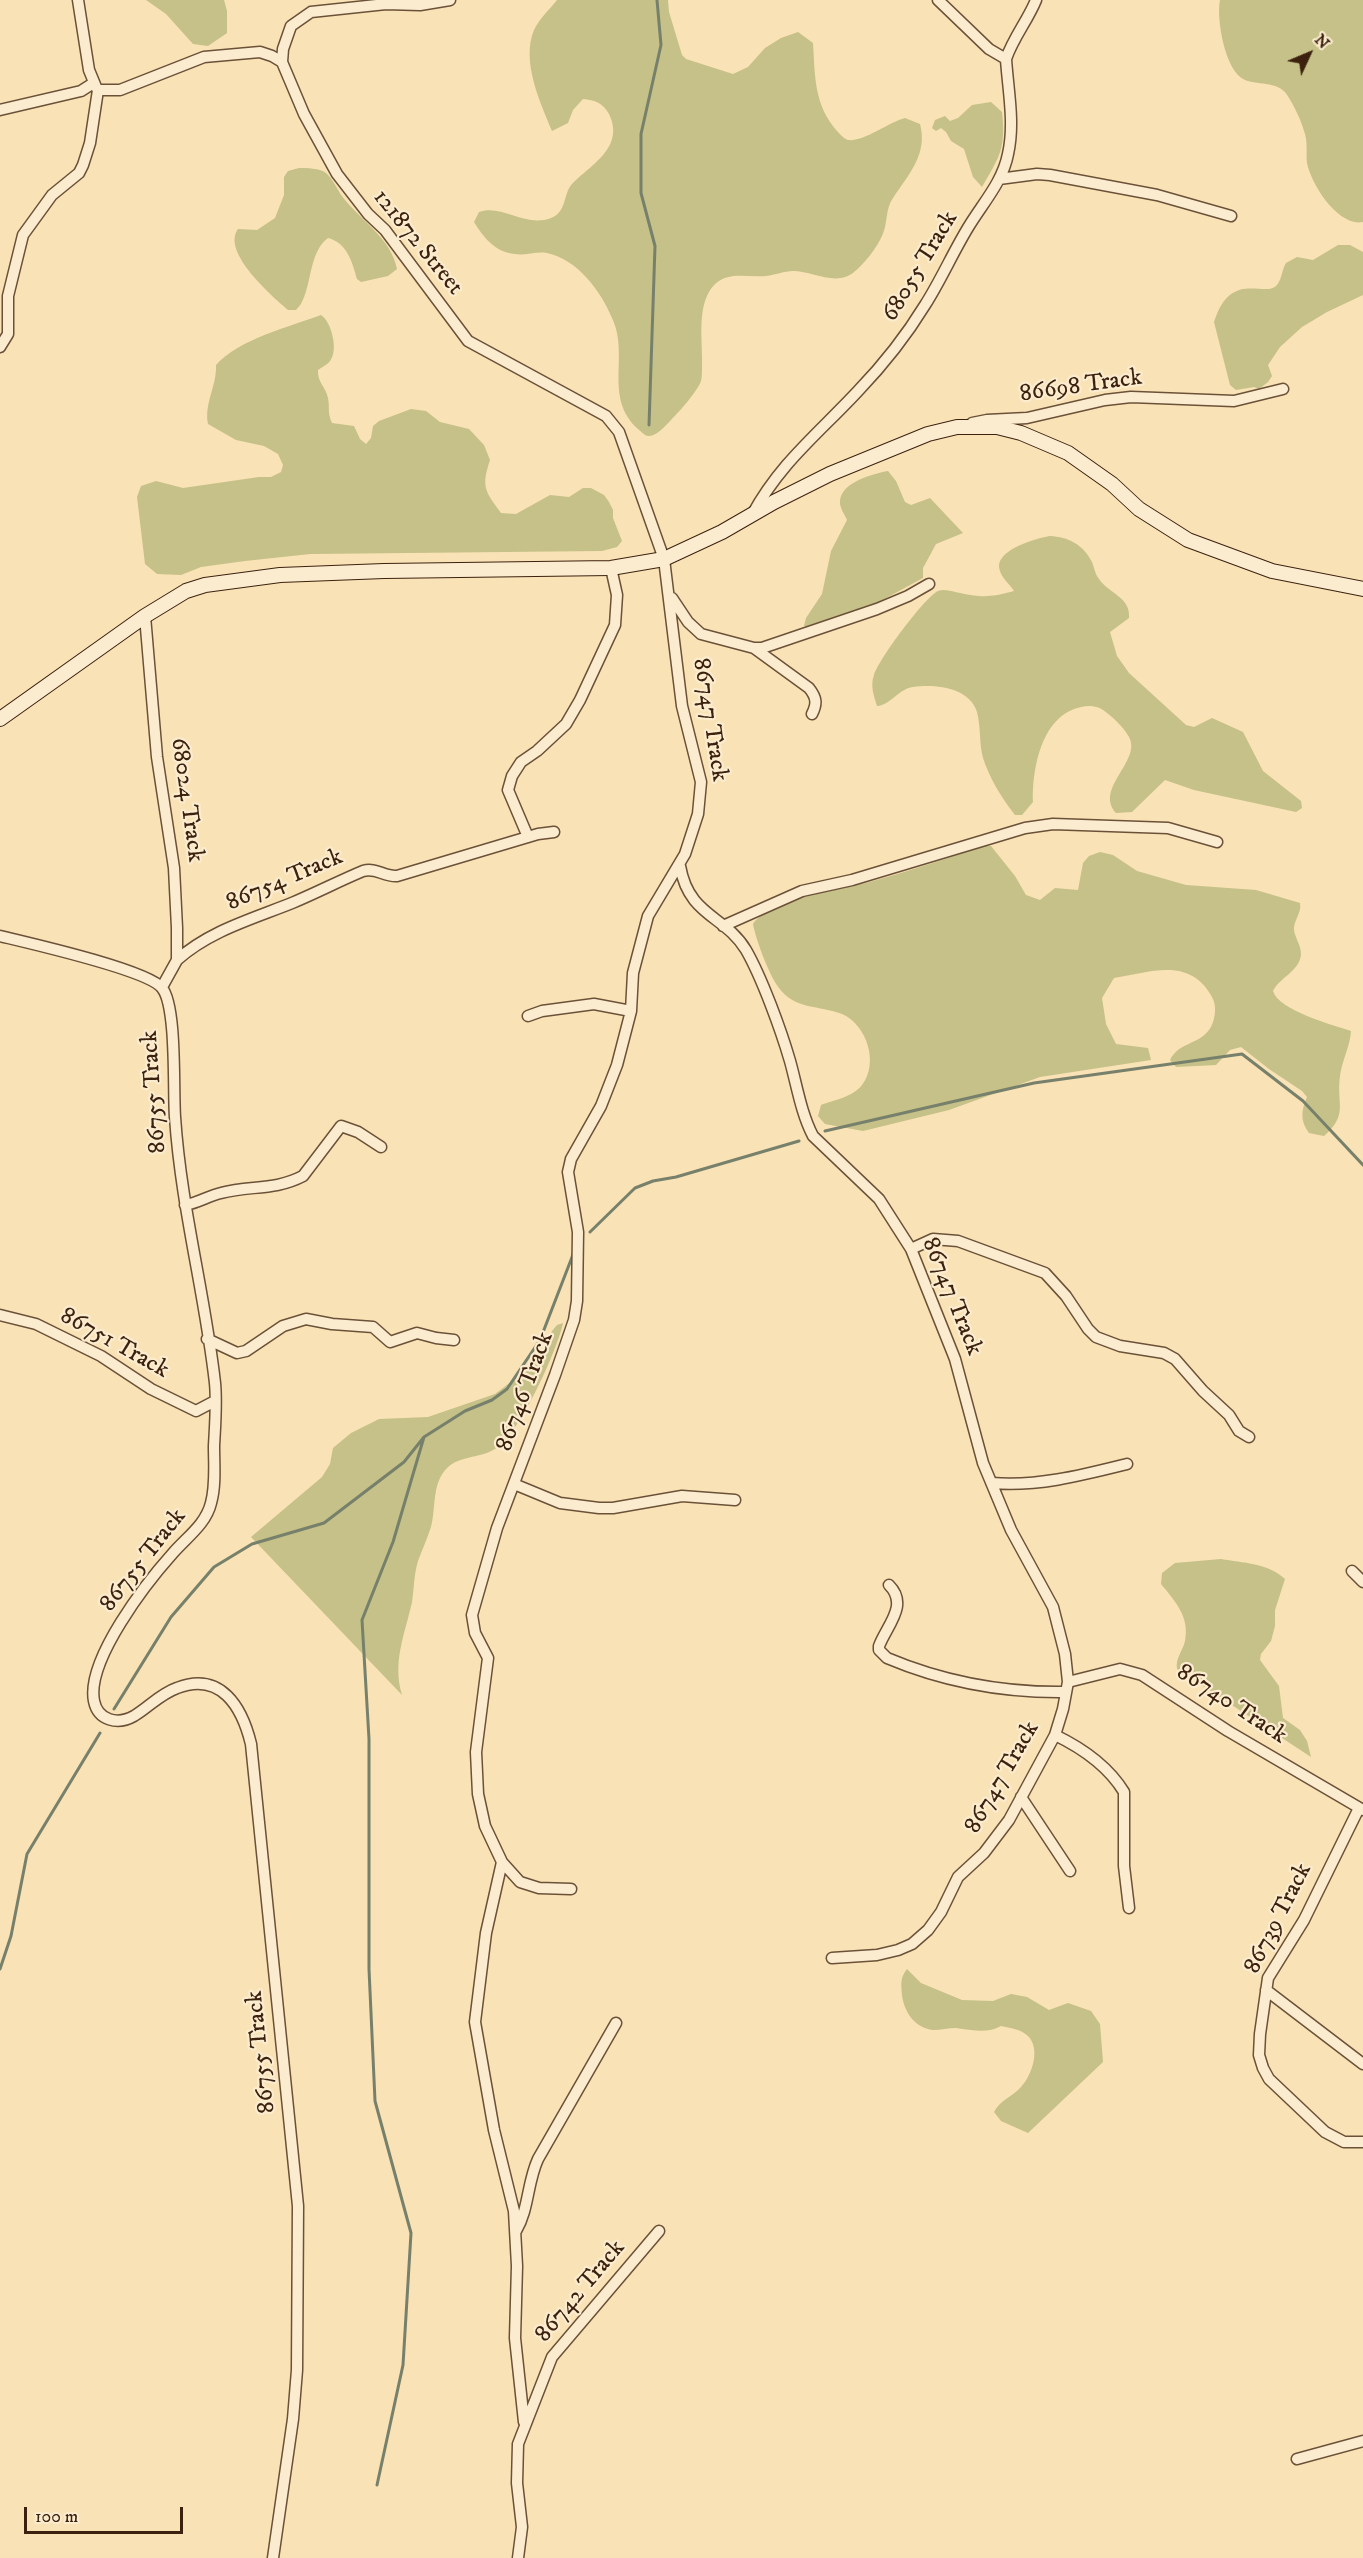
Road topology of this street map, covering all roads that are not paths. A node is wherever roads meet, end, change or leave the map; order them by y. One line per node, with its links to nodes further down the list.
1 (78, 0): 7 (street)
2 (450, 0): 6 (street)
3 (938, 0): 5 (street)
4 (1036, 0): 5 (street)
5 (1006, 59): 9 (street, 68055 Track)
6 (282, 62): 7 (street); 15 (street, 121872 Street)
7 (95, 87): 8 (street); 11 (street)
8 (0, 110)
9 (999, 179): 10 (street); 14 (street, 68055 Track)
10 (1231, 216)
11 (0, 347)
12 (1283, 389): 13 (street, 86698 Track)
13 (957, 427): 14 (street); 18 (street)
14 (752, 515): 15 (street)
15 (664, 559): 16 (street); 19 (street, 86747 Track)
16 (611, 567): 20 (street); 25 (street)
17 (929, 584): 21 (street)
18 (1363, 589)
19 (670, 596): 21 (street); 27 (street, 86747 Track)
20 (145, 615): 23 (street); 30 (street, 68024 Track)
21 (754, 648): 22 (street)
22 (812, 714)
23 (0, 719)
24 (554, 832): 25 (street, 86754 Track)
25 (528, 837): 30 (street, 86754 Track)
26 (1217, 842): 28 (street)
27 (680, 866): 28 (street, 86747 Track); 32 (street, 86746 Track)
28 (723, 926): 36 (street, 86747 Track)
29 (0, 936): 31 (street)
30 (177, 960): 31 (street)
31 (162, 987): 35 (street, 86755 Track)
32 (631, 1011): 33 (street); 44 (street, 86746 Track)
33 (528, 1016)
34 (381, 1147): 35 (street)
35 (185, 1205): 38 (street, 86755 Track)
36 (911, 1248): 41 (street); 43 (street, 86747 Track)
37 (0, 1314): 40 (street, 86751 Track)
38 (207, 1339): 39 (street); 40 (street, 86755 Track)
39 (454, 1340)
40 (215, 1401): 67 (street, 86755 Track)
41 (1249, 1437)
42 (1127, 1464): 43 (street)
43 (992, 1483): 49 (street, 86747 Track)
44 (514, 1484): 45 (street); 53 (street, 86746 Track)
45 (735, 1500)
46 (1352, 1571): 47 (street)
47 (1363, 1582)
48 (889, 1585): 49 (street, 86740 Track)
49 (1067, 1687): 50 (street, 86747 Track); 52 (street, 86740 Track)
50 (1055, 1735): 51 (street, 86747 Track); 56 (street)
51 (1021, 1797): 54 (street); 57 (street, 86747 Track)
52 (1361, 1809): 58 (street, 86739 Track)
53 (502, 1862): 55 (street, 86746 Track); 63 (street)
54 (1070, 1871)
55 (571, 1889)
56 (1130, 1908)
57 (832, 1958)
58 (1266, 1990): 60 (street); 61 (street, 86739 Track)
59 (616, 2023): 63 (street)
60 (1363, 2064)
61 (1363, 2142)
62 (659, 2230): 64 (street, 86742 Track)
63 (516, 2231): 64 (street)
64 (525, 2422): 68 (street, 86742 Track)
65 (1363, 2440): 66 (street)
66 (1297, 2459)
67 (273, 2558)
68 (518, 2558)

